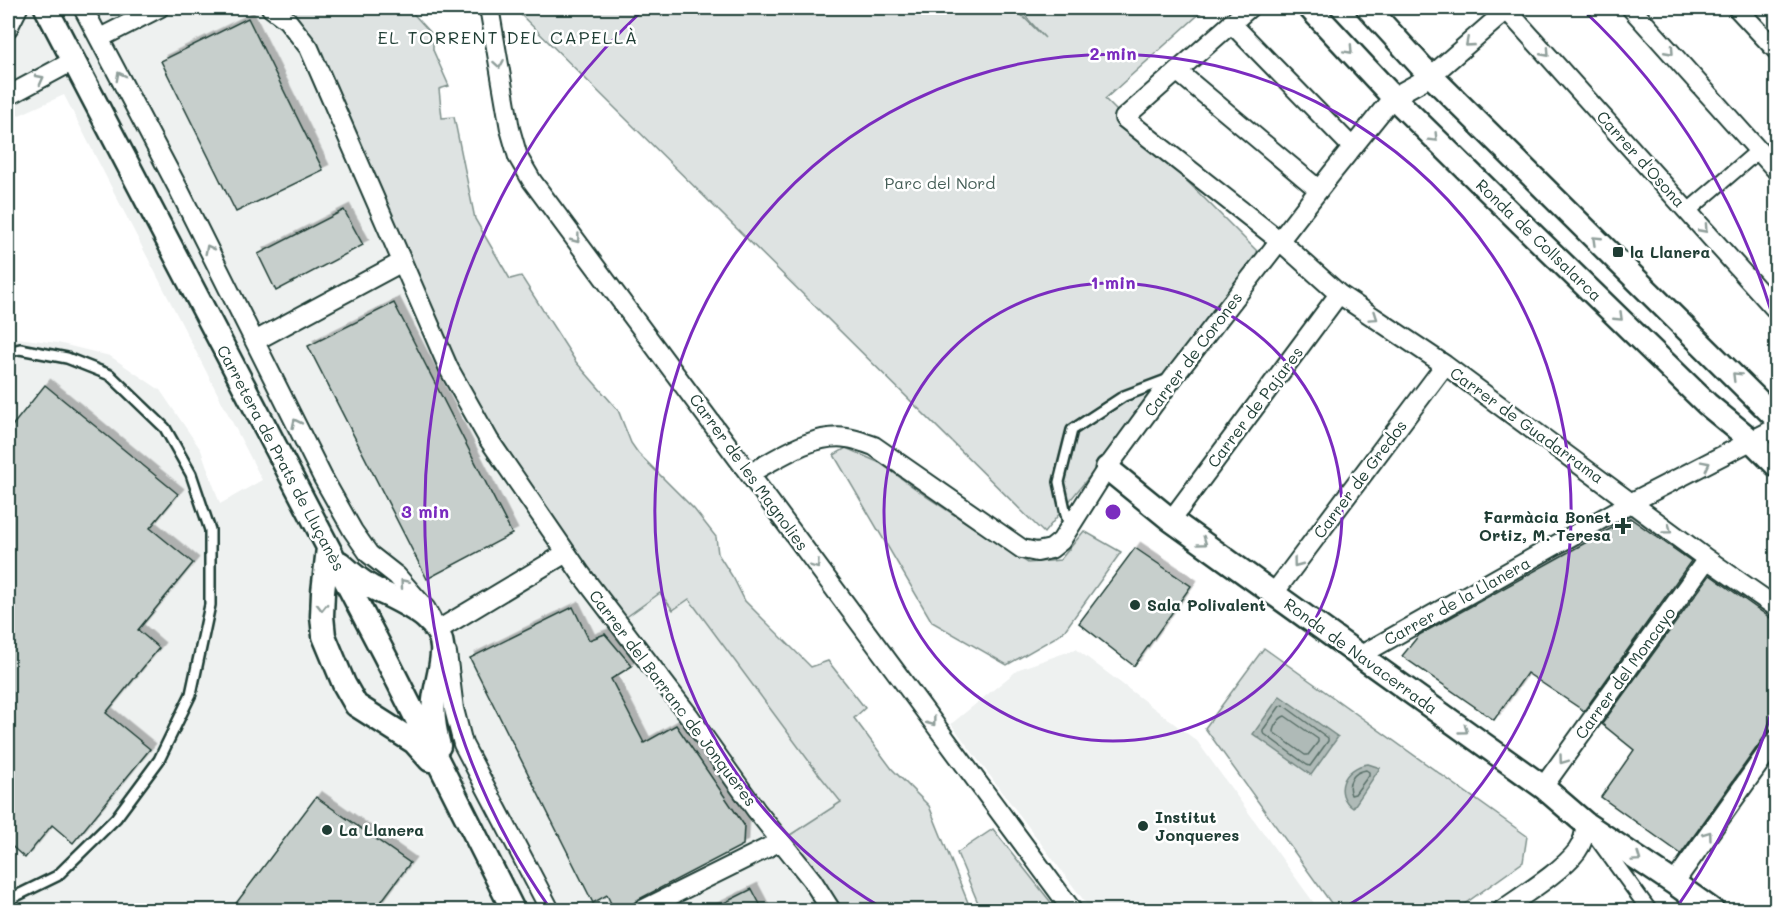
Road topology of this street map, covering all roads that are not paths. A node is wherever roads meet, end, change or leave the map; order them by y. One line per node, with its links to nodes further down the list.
1 (18, 8): 14 (street)
2 (46, 8): 17 (street, Carretera de Prats de Lluçanès)
3 (83, 8): 15 (street, Carretera de Prats de Lluçanès)
4 (159, 8): 15 (street)
5 (271, 8): 28 (street, Carrer del Barranc de Jonqueres)
6 (487, 8): 40 (street, Carrer de les Magnolies, one-way to 40)
7 (1249, 8): 13 (street)
8 (1310, 8): 21 (street, Ronda de Collsalarca, one-way to 21)
9 (1368, 8): 19 (street)
10 (1507, 8): 19 (street, one-way to 19); 26 (street, Carrer d'Osona, one-way to 26)
11 (1631, 8): 23 (street, one-way to 23)
12 (1737, 8): 16 (street)
13 (1231, 23): 18 (street); 22 (street)
14 (8, 28)
15 (100, 38): 31 (street, Carretera de Prats de Lluçanès, one-way to 15)
16 (1776, 50)
17 (73, 61): 20 (street, one-way to 17); 44 (street, Carretera de Prats de Lluçanès)
18 (1177, 71): 25 (street); 27 (street)
19 (1431, 76): 21 (street); 35 (street, one-way to 19)
20 (8, 96)
21 (1392, 97): 22 (street, Carrer de Corones); 37 (street, Ronda de Collsalarca, one-way to 37)
22 (1352, 147): 25 (street, Carrer de Corones)
23 (1759, 150): 24 (street); 26 (street)
24 (1776, 170)
25 (1319, 190): 27 (street, Carrer de Corones)
26 (1688, 211): 30 (street, Carrer d'Osona, one-way to 30)
27 (1280, 241): 29 (street, Carrer de Guadarrama); 34 (street, Carrer de Corones)
28 (402, 262): 31 (street); 45 (street, Carrer del Barranc de Jonqueres)
29 (1339, 294): 33 (street, Carrer de Guadarrama, one-way to 33); 42 (street, Carrer de Pajares)
30 (1776, 310)
31 (255, 341): 49 (street, Carretera de Prats de Lluçanès, one-way to 31)
32 (8, 352): 60 (lane)
33 (1445, 365): 41 (street, Carrer de Guadarrama); 47 (street, Carrer de Gredos, one-way to 47)
34 (1173, 378): 39 (street, Carrer de Corones); 43 (lane)
35 (1776, 418)
36 (1776, 428): 37 (street, Carrer de la Llanera)
37 (1752, 441): 38 (street, Ronda de Collsalarca); 41 (street, Carrer de la Llanera, one-way to 37)
38 (1776, 465)
39 (1107, 468): 42 (street, Ronda de Navacerrada); 43 (street)
40 (750, 473): 43 (street); 65 (street, Carrer de les Magnolies, one-way to 65)
41 (1632, 502): 46 (street, Carrer de Guadarrama, one-way to 46); 50 (street, Carrer de la Llanera)
42 (1172, 519): 47 (street, Ronda de Navacerrada, one-way to 47)
43 (1069, 530)
44 (328, 549): 49 (street); 52 (street, one-way to 52); 53 (street, Carretera de Prats de Lluçanès)
45 (566, 553): 49 (street); 58 (street, Carrer del Barranc de Jonqueres)
46 (1707, 559): 48 (street, Carrer de Guadarrama); 56 (street, Carrer del Moncayo, one-way to 56)
47 (1274, 593): 50 (street, Ronda de Navacerrada)
48 (1776, 607)
49 (438, 630): 51 (street); 62 (street, Carretera de Prats de Lluçanès)
50 (1361, 655): 56 (street, Ronda de Navacerrada, one-way to 56)
51 (441, 667): 53 (street); 55 (street)
52 (366, 712): 53 (street); 55 (street)
53 (415, 715): 55 (street, Carretera de Prats de Lluçanès)
54 (1776, 740): 59 (street, one-way to 54)
55 (449, 782): 61 (street, Carretera de Prats de Lluçanès)
56 (1543, 787): 57 (street, Ronda de Navacerrada)
57 (1586, 824): 59 (street, Ronda de Navacerrada, one-way to 59); 66 (street); 67 (street)
58 (781, 841): 63 (street); 64 (street, Carrer del Barranc de Jonqueres)
59 (1674, 883): 68 (street, Ronda de Navacerrada)
60 (8, 900)
61 (513, 910)
62 (550, 910)
63 (642, 910)
64 (831, 910)
65 (1072, 910)
66 (1502, 910)
67 (1649, 910)
68 (1712, 910)

